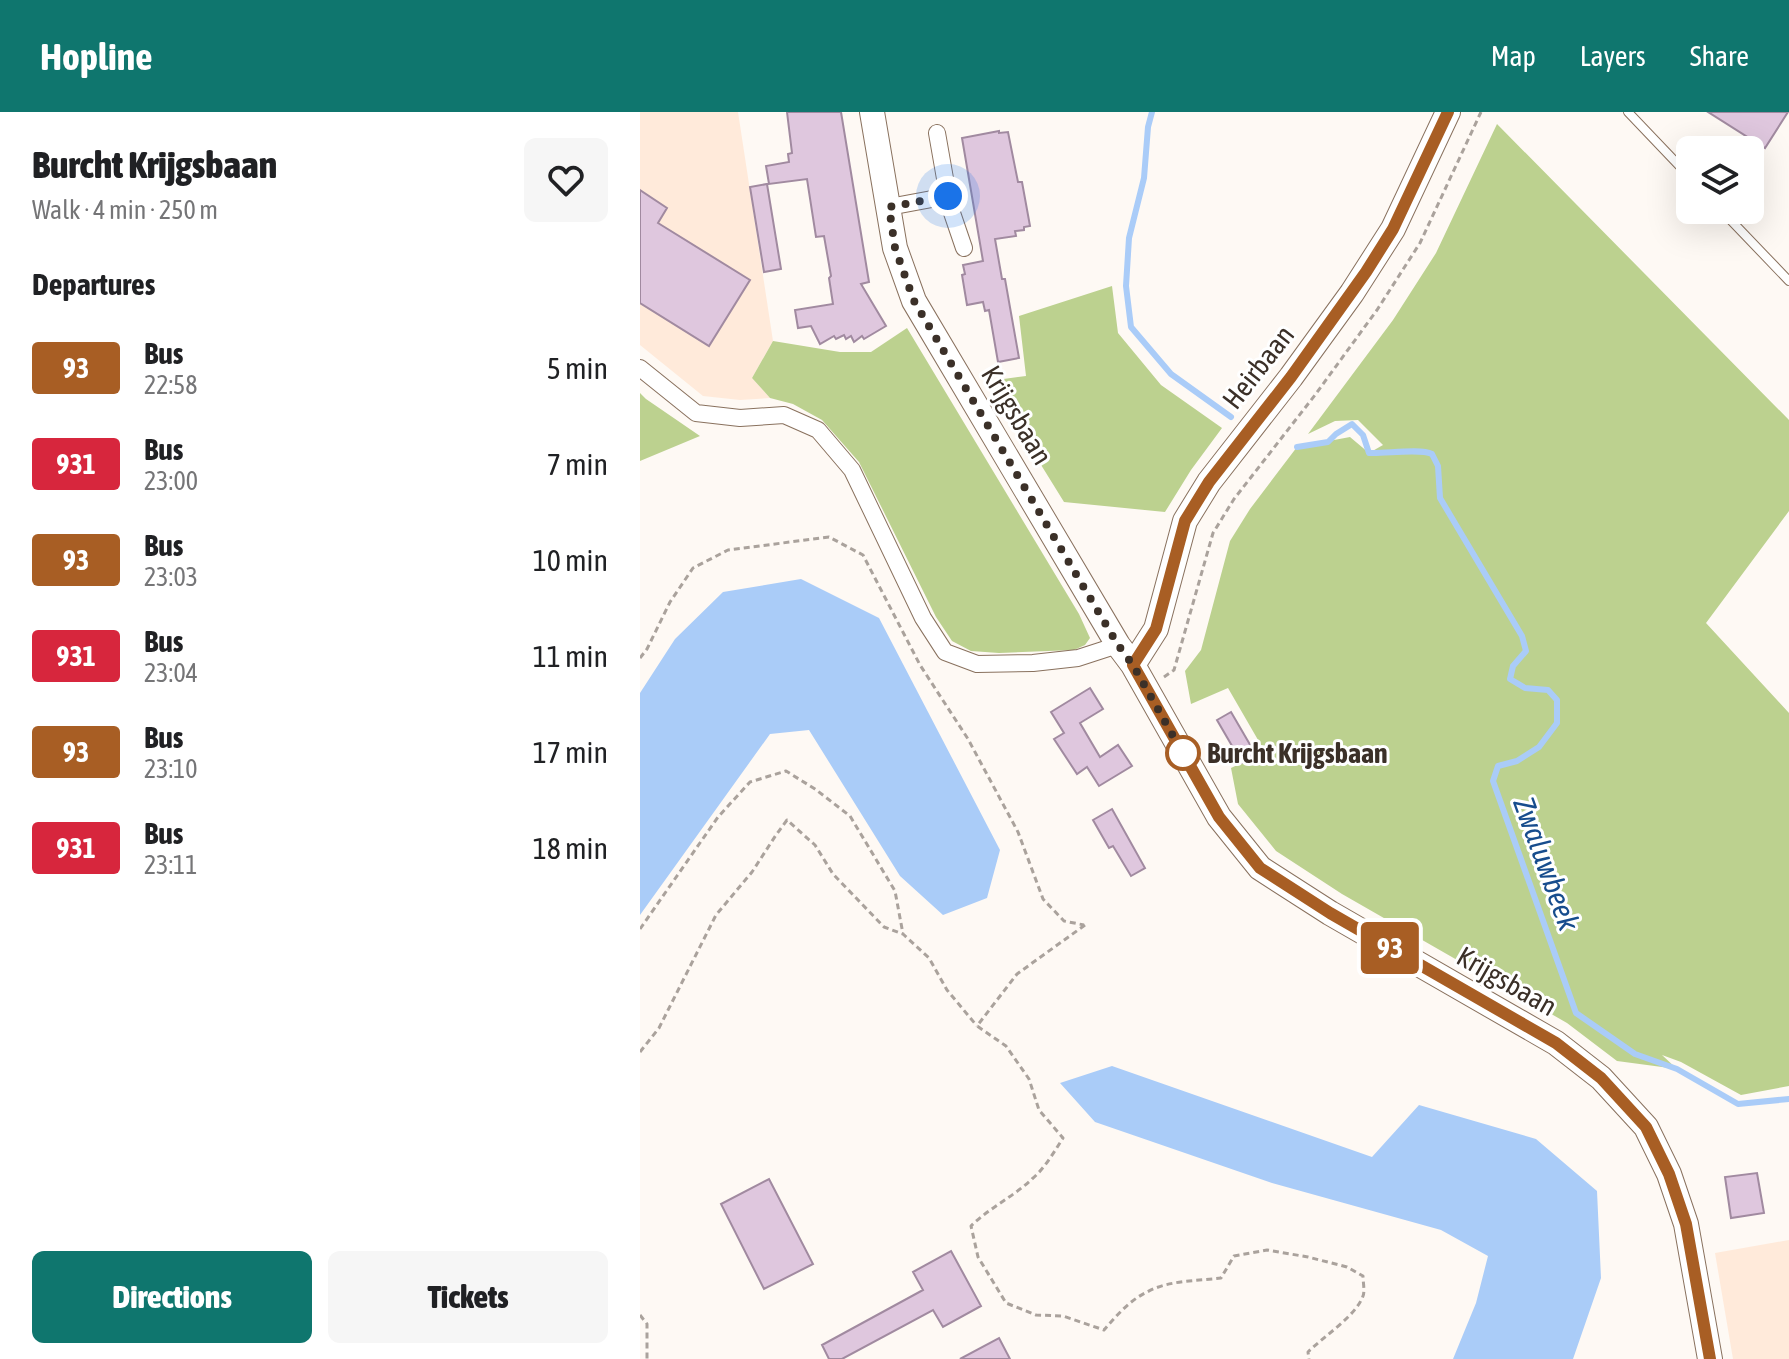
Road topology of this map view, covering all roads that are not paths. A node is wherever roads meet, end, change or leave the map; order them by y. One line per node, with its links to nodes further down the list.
1 (872, 112): 7 (main road, Krijgsbaan)
2 (1448, 112): 13 (main road, Heirbaan)
3 (1628, 112): 5 (lane)
4 (937, 133): 6 (street)
5 (1676, 162)
6 (948, 196): 7 (street); 9 (street)
7 (889, 207): 12 (main road, Krijgsbaan)
8 (1734, 224): 10 (lane)
9 (964, 248)
10 (1789, 281)
11 (640, 368): 12 (street)
12 (1118, 645): 13 (main road, Krijgsbaan)
13 (1133, 665): 14 (main road, Krijgsbaan)
14 (1710, 1359)

